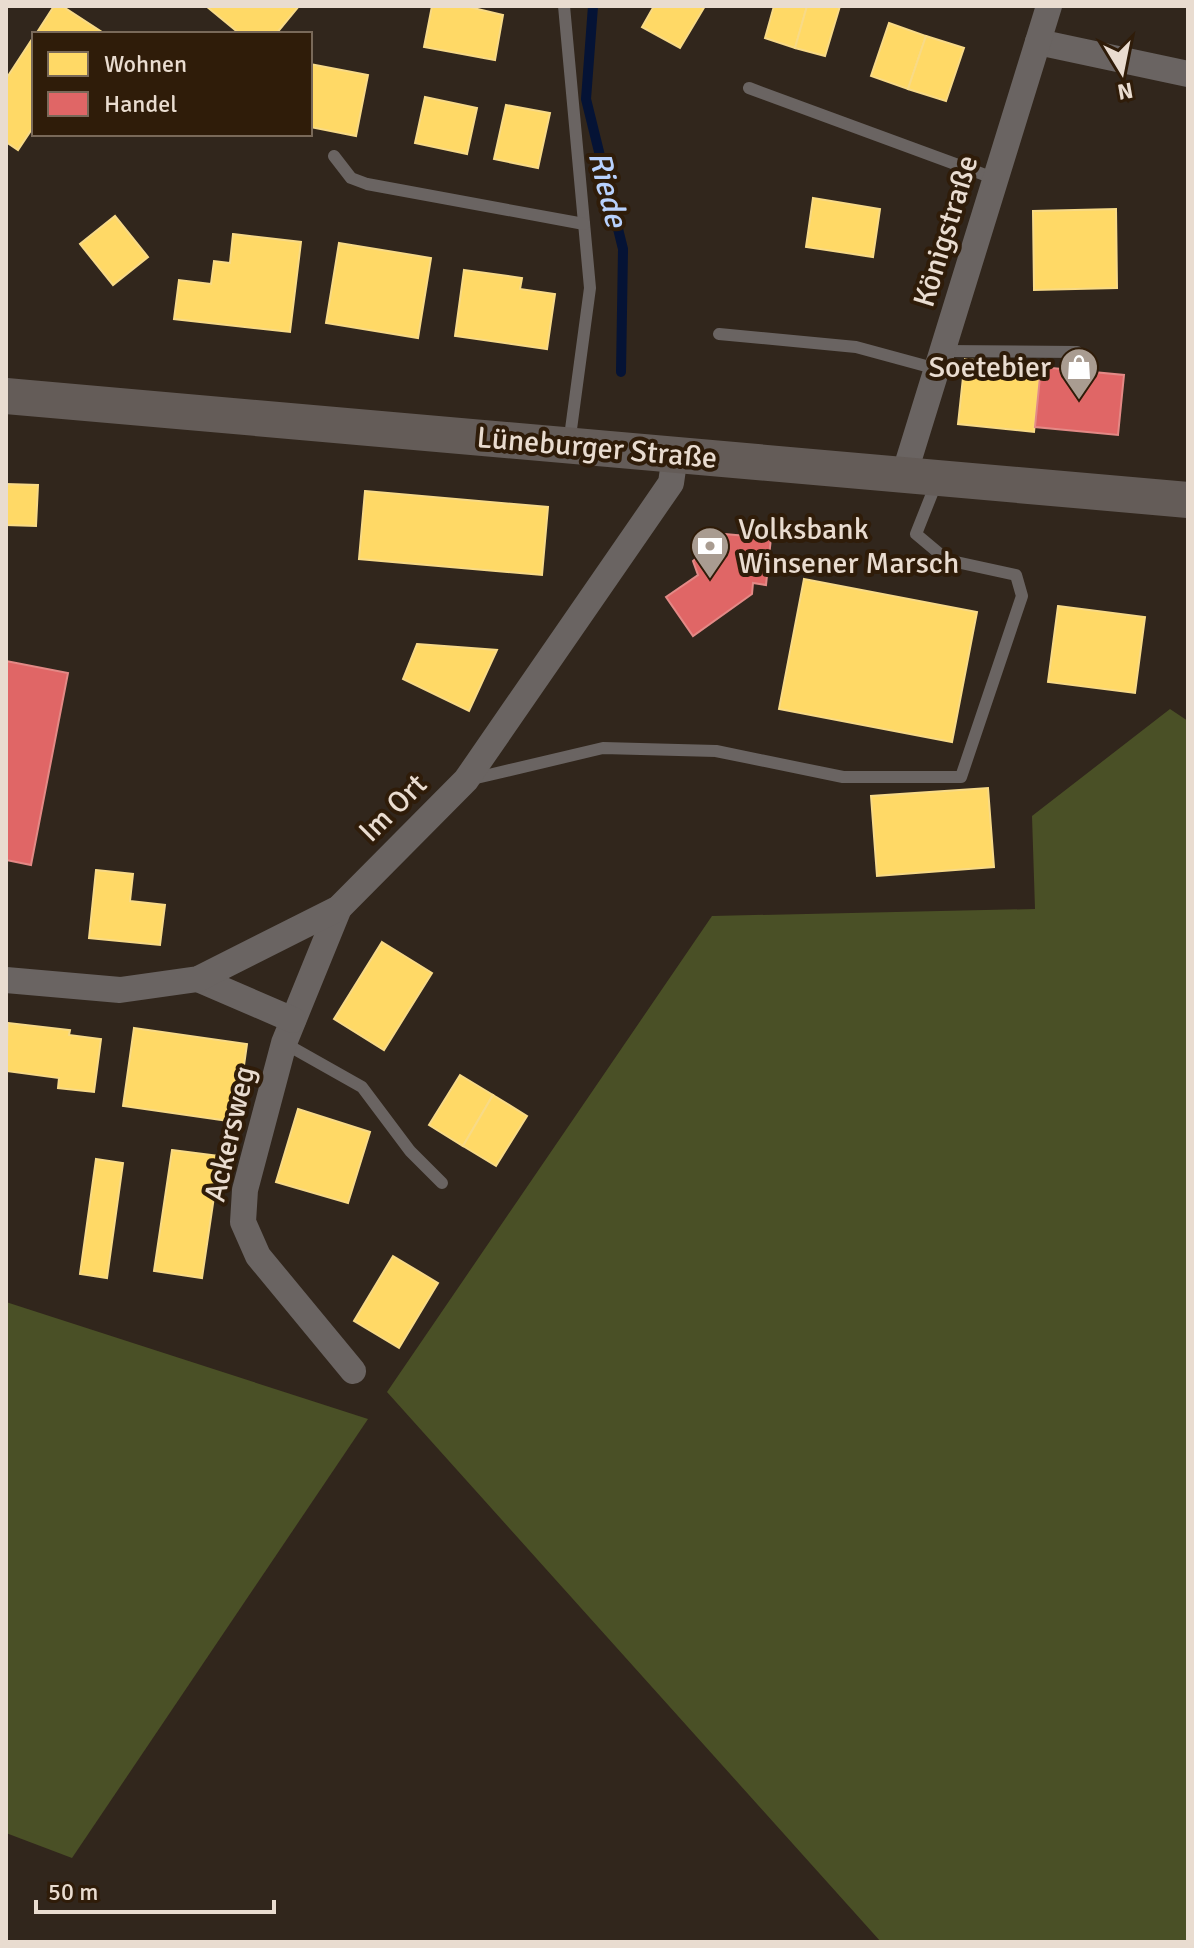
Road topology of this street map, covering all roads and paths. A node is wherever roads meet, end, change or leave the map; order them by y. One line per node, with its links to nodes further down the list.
1 (564, 6): 8 (lane)
2 (1049, 6): 3 (street, Königstraße)
3 (1038, 42): 4 (street); 7 (street, Königstraße)
4 (1188, 74)
5 (749, 88): 7 (lane)
6 (334, 156): 8 (lane)
7 (996, 179): 11 (street, Königstraße)
8 (584, 224): 13 (lane)
9 (719, 334): 11 (lane)
10 (1077, 352): 11 (lane)
11 (940, 360): 15 (street, Königstraße)
12 (6, 396): 13 (main road, Lüneburger Straße)
13 (569, 446): 14 (main road, Lüneburger Straße)
14 (675, 455): 15 (main road, Lüneburger Straße); 17 (street, Im Ort)
15 (921, 476): 16 (main road, Lüneburger Straße); 17 (lane)
16 (1188, 500)
17 (466, 780): 18 (street, Im Ort)
18 (339, 908): 19 (street, Im Ort); 21 (street, Ackersweg)
19 (198, 979): 20 (street, Im Ort); 21 (street)
20 (6, 980)
21 (289, 1031): 22 (lane); 23 (street, Ackersweg)
22 (442, 1183)
23 (353, 1371)

